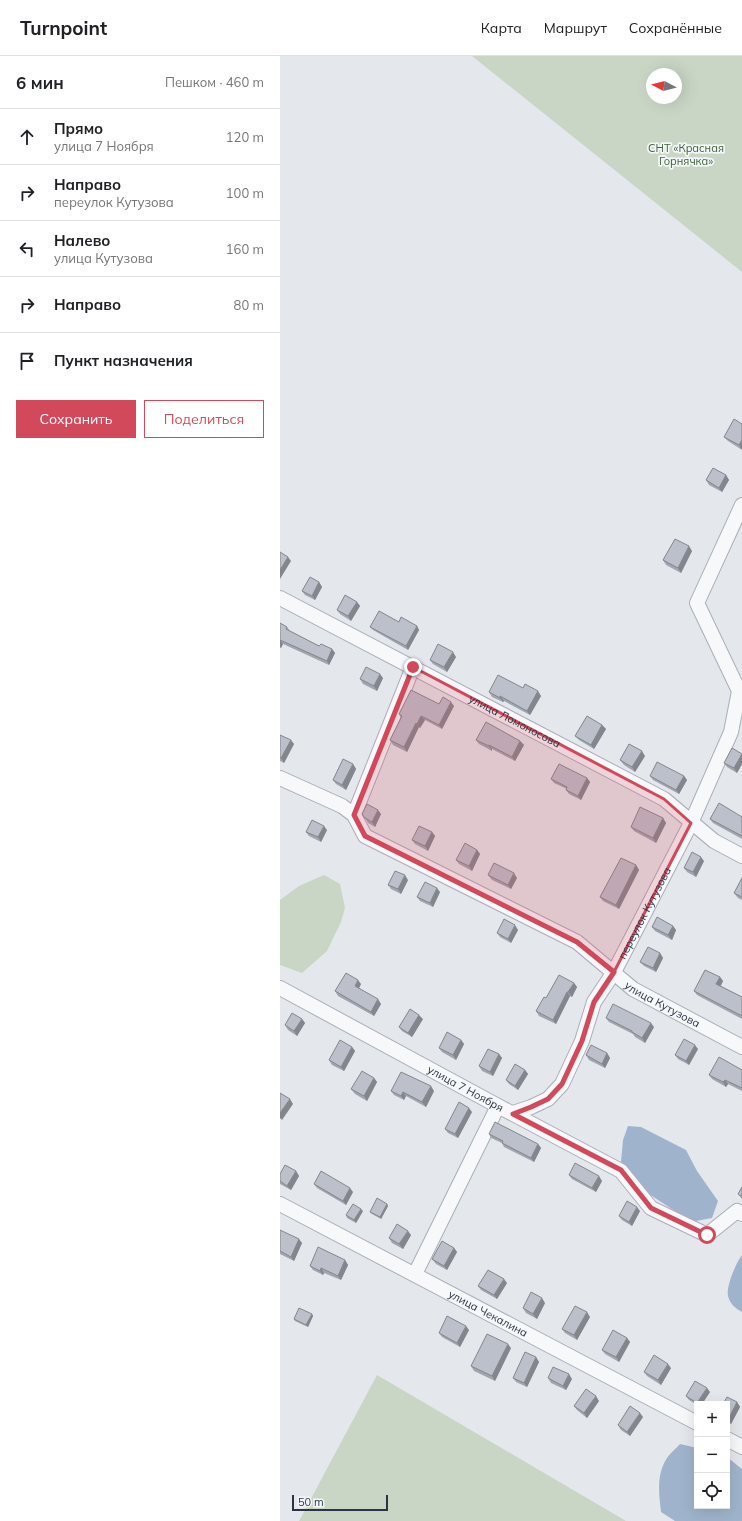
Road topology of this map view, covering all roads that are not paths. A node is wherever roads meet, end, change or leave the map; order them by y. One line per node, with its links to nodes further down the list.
1 (742, 506): 6 (street, переулок Кутузова)
2 (280, 598): 3 (street, улица Ломоносова)
3 (413, 667): 5 (street); 6 (street, улица Ломоносова)
4 (280, 778): 5 (street, улица Кутузова)
5 (354, 815): 8 (street, улица Кутузова)
6 (691, 823): 7 (street, улица Ломоносова); 8 (street, переулок Кутузова)
7 (742, 856)
8 (614, 972): 10 (street, улица Кутузова); 12 (street, переулок Кутузова)
9 (280, 988): 11 (street, улица 7 Ноября)
10 (742, 1048)
11 (498, 1106): 12 (street, улица 7 Ноября); 15 (street)
12 (513, 1114): 14 (street, улица 7 Ноября)
13 (280, 1204): 15 (street, улица Чекалина)
14 (742, 1214)
15 (415, 1274): 16 (street, улица Чекалина)
16 (694, 1421)
17 (730, 1440): 18 (street)
18 (742, 1446)

